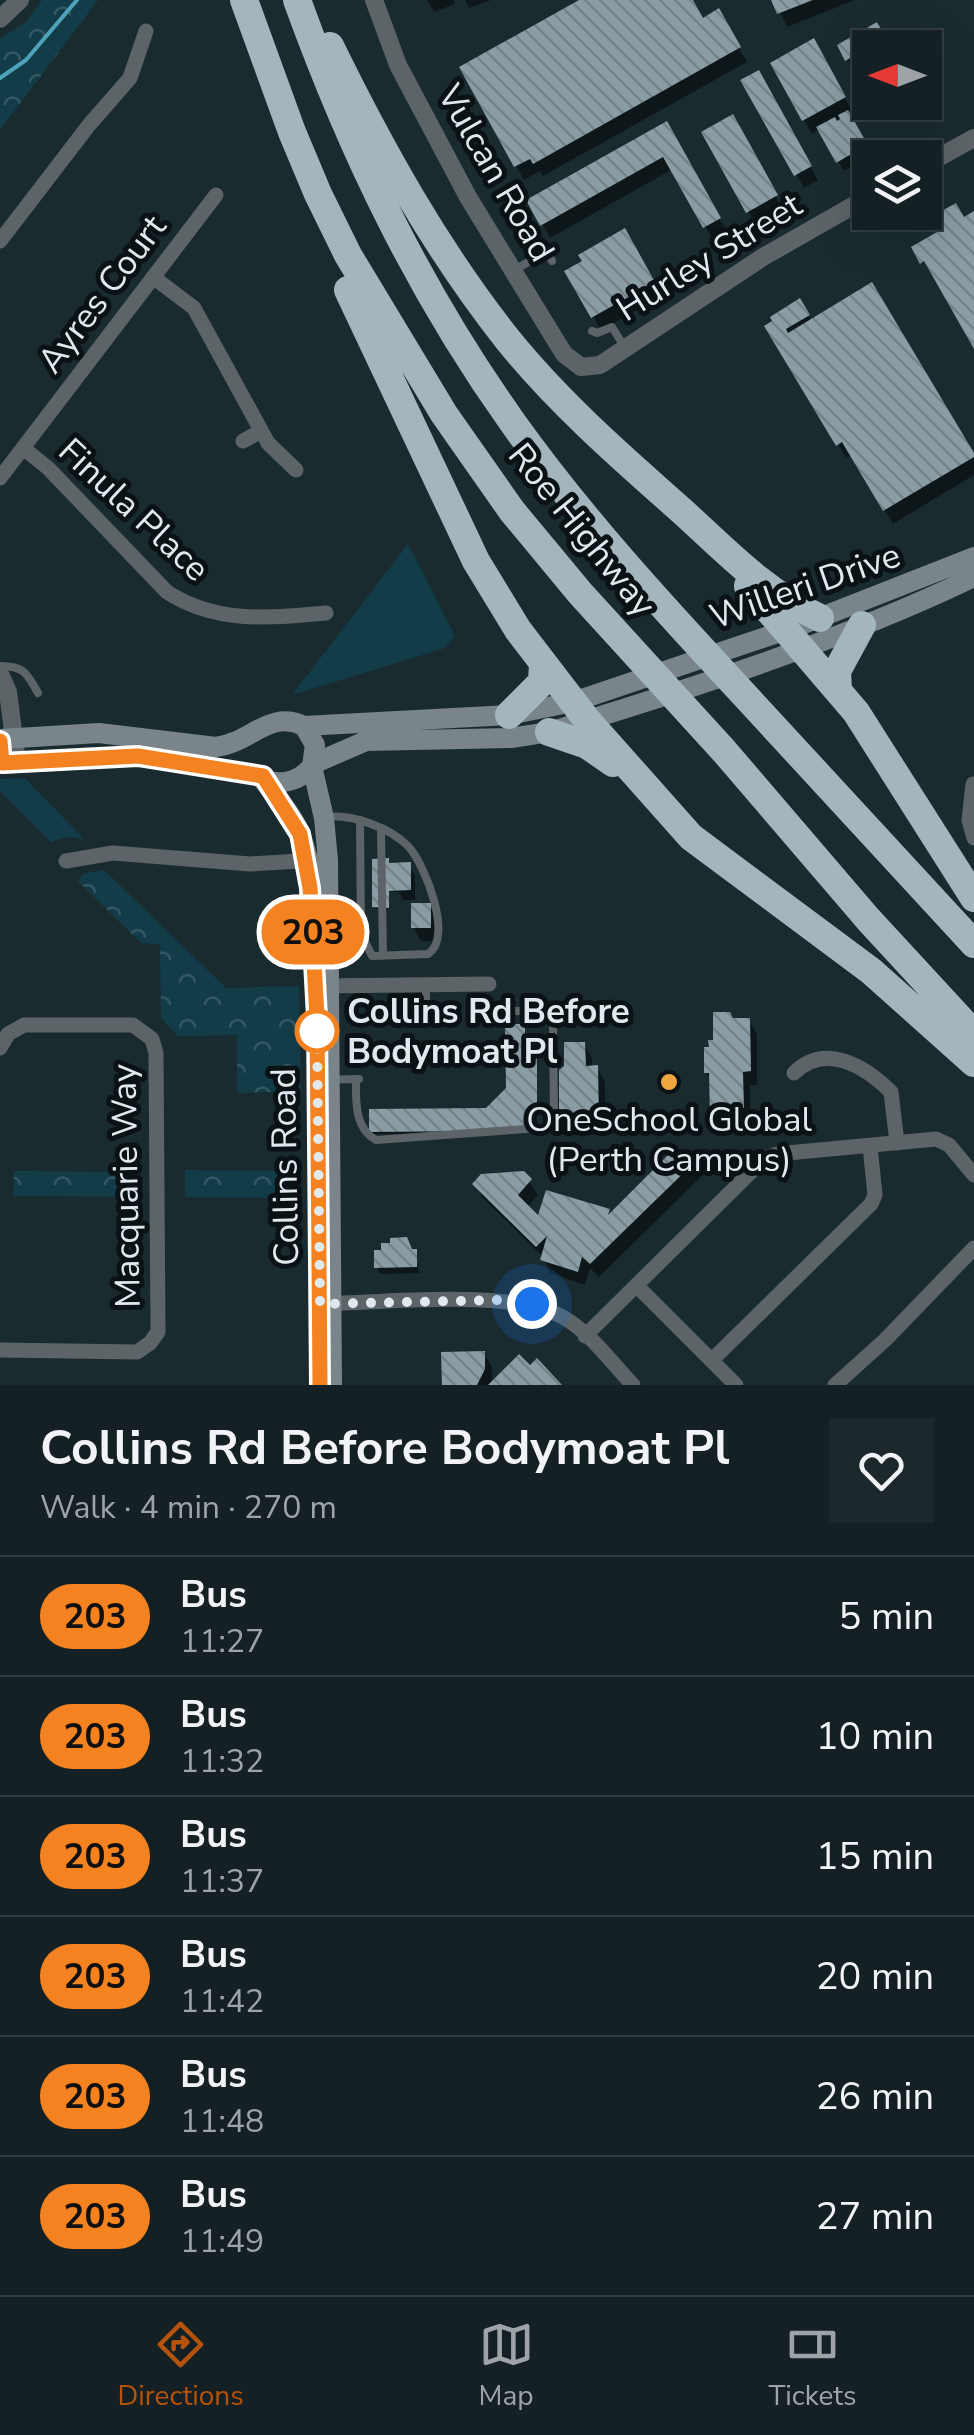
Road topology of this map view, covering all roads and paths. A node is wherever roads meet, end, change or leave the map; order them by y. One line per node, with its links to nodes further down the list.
1 (20, 0): 6 (street)
2 (244, 0): 8 (highway, Roe Highway)
3 (297, 0): 57 (highway, Roe Highway)
4 (307, 0): 25 (highway)
5 (374, 0): 15 (street, Vulcan Road)
6 (0, 19)
7 (146, 31): 13 (street)
8 (292, 132): 32 (highway); 64 (highway, Roe Highway)
9 (974, 138): 10 (street)
10 (942, 156)
11 (216, 195): 16 (street, Ayres Court)
12 (852, 206): 18 (street, Hurley Street)
13 (0, 241)
14 (552, 261): 15 (lane)
15 (513, 270): 19 (street, Vulcan Road)
16 (153, 277): 20 (street); 22 (street, Ayres Court)
17 (592, 332): 18 (lane)
18 (625, 348): 19 (street, Hurley Street)
19 (581, 367)
20 (261, 431): 21 (street); 23 (street)
21 (243, 440)
22 (23, 448): 24 (street, Ayres Court); 28 (street, Finula Place)
23 (296, 470)
24 (0, 478)
25 (708, 534): 29 (highway); 31 (highway)
26 (974, 557): 29 (main road, Willeri Drive)
27 (974, 577): 30 (main road, Willeri Drive)
28 (326, 613)
29 (820, 618): 31 (main road, Willeri Drive)
30 (862, 625): 31 (main road, Willeri Drive); 35 (highway)
31 (793, 638): 35 (highway); 37 (main road, Willeri Drive); 37 (main road, Willeri Drive)
32 (543, 664): 37 (highway); 38 (highway)
33 (0, 666): 36 (lane)
34 (0, 678): 42 (street)
35 (838, 690): 54 (highway)
36 (38, 693)
37 (580, 711): 38 (main road, Willeri Drive); 41 (main road, Willeri Drive); 46 (highway)
38 (509, 715): 39 (main road, Willeri Drive)
39 (304, 726): 40 (main road, Willeri Drive); 44 (main road)
40 (258, 731): 42 (main road, Willeri Drive); 45 (main road)
41 (548, 732): 44 (main road, Willeri Drive); 46 (highway)
42 (5, 739): 43 (street)
43 (6, 763): 45 (main road, Willeri Drive)
44 (313, 765): 45 (main road, Willeri Drive); 48 (main road, Collins Road)
45 (263, 778): 53 (main road, Collins Road)
46 (639, 781): 68 (highway)
47 (973, 784): 51 (street)
48 (324, 818): 49 (lane); 53 (main road, Collins Road)
49 (360, 820): 50 (lane); 55 (lane)
50 (381, 830): 58 (lane); 58 (lane)
51 (974, 838)
52 (66, 860): 53 (street)
53 (317, 860): 56 (main road, Collins Road)
54 (974, 898)
55 (360, 933): 56 (lane); 58 (lane)
56 (321, 934): 61 (main road, Collins Road)
57 (974, 944)
58 (383, 956)
59 (426, 984): 60 (street); 61 (street); 63 (lane)
60 (489, 984)
61 (322, 986): 70 (main road, Collins Road)
62 (493, 1012): 70 (lane)
63 (426, 1016)
64 (974, 1034)
65 (829, 1039): 67 (street)
66 (0, 1048): 78 (street, Macquarie Way)
67 (830, 1059): 69 (street); 71 (street)
68 (974, 1063)
69 (794, 1073)
70 (323, 1080): 76 (main road, Collins Road)
71 (897, 1143): 72 (street); 73 (street)
72 (870, 1146): 75 (street); 79 (street)
73 (974, 1175)
74 (974, 1248): 84 (street)
75 (637, 1286): 77 (street); 79 (street)
76 (326, 1304): 77 (street); 80 (main road, Collins Road); 81 (main road, Collins Road)
77 (585, 1336): 82 (street)
78 (0, 1350)
79 (712, 1360): 83 (street)
80 (320, 1385)
81 (332, 1385)
82 (633, 1385)
83 (736, 1385)
84 (834, 1385)

